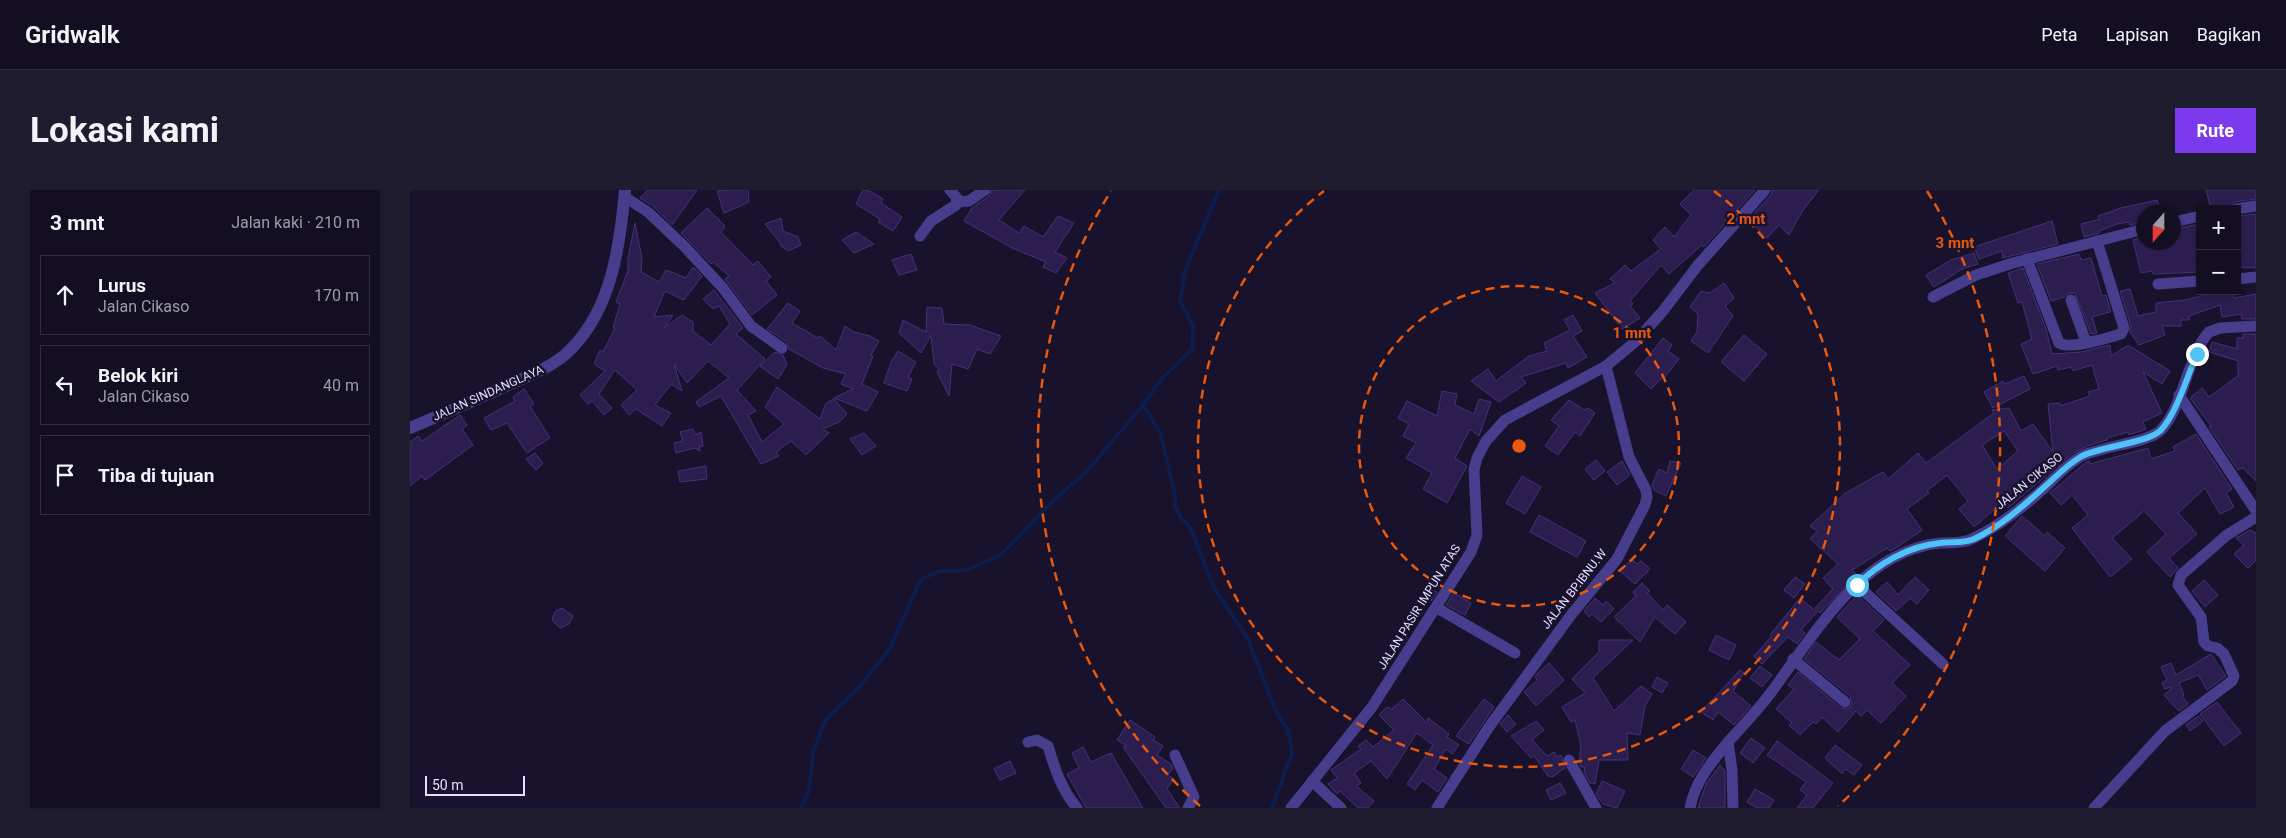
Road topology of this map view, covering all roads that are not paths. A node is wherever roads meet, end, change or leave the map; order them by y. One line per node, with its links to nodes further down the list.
1 (950, 190): 5 (street)
2 (985, 190): 5 (street)
3 (1764, 190): 23 (street, JALAN PASIR IMPUN ATAS)
4 (625, 193): 22 (street); 25 (street, JALAN SINDANGLAYA)
5 (958, 202): 11 (street)
6 (2256, 206): 7 (street)
7 (2241, 208)
8 (2196, 217): 9 (street)
9 (2181, 220)
10 (2136, 231): 12 (street)
11 (920, 236)
12 (2097, 241): 13 (street); 21 (street)
13 (2027, 259): 18 (street); 21 (street)
14 (2256, 278): 15 (street)
15 (2241, 279)
16 (2196, 281): 17 (street)
17 (2158, 284)
18 (1933, 297)
19 (2071, 300): 21 (street)
20 (2256, 326): 24 (street, JALAN CIKASO)
21 (2086, 342)
22 (782, 348)
23 (1606, 366): 29 (street, JALAN PASIR IMPUN ATAS); 43 (street, JALAN BP.IBNU.W)
24 (2180, 395): 26 (street); 28 (street, JALAN CIKASO)
25 (410, 428)
26 (2256, 511)
27 (2256, 517): 47 (street)
28 (1857, 585): 31 (street, JALAN CIKASO); 32 (street)
29 (1437, 608): 30 (street); 38 (street, JALAN PASIR IMPUN ATAS)
30 (1515, 653)
31 (1793, 659): 33 (street); 35 (street, JALAN CIKASO)
32 (1943, 664)
33 (1845, 702)
34 (1028, 742): 39 (street)
35 (1728, 742): 45 (street, JALAN CIKASO); 46 (street)
36 (1175, 755): 40 (street)
37 (1569, 760): 44 (street)
38 (1312, 781): 41 (street, JALAN PASIR IMPUN ATAS); 42 (street)
39 (1077, 808)
40 (1188, 808)
41 (1291, 808)
42 (1341, 808)
43 (1437, 808)
44 (1596, 808)
45 (1690, 808)
46 (1733, 808)
47 (2094, 808)

